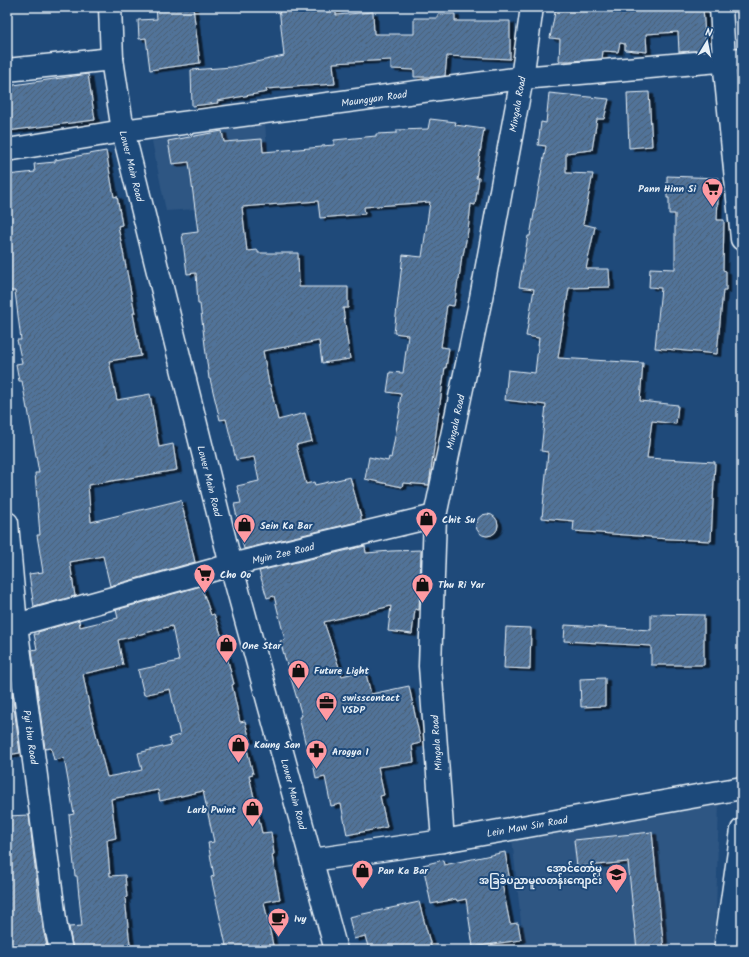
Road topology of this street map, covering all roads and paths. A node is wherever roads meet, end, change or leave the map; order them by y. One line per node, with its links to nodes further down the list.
1 (110, 7): 4 (street, Lower Main Road)
2 (532, 7): 7 (street, Mingala Road)
3 (721, 7): 5 (street)
4 (112, 59): 6 (street); 8 (street, Lower Main Road)
5 (733, 59): 7 (street, Maungyan Road); 10 (street)
6 (7, 70)
7 (522, 78): 8 (street, Maungyan Road); 11 (street, Mingala Road)
8 (123, 131): 9 (street, Maungyan Road); 13 (street, Lower Main Road)
9 (7, 150)
10 (742, 239)
11 (435, 516): 13 (street, Myin Zee Road); 17 (street, Mingala Road)
12 (7, 523): 14 (street, Pyi thu Road)
13 (231, 565): 14 (street, Myin Zee Road); 18 (street, Lower Main Road)
14 (16, 625): 20 (street, Pyi thu Road)
15 (742, 788): 17 (street, Lein Maw Sin Road)
16 (742, 830): 19 (street)
17 (444, 841): 18 (street, Lein Maw Sin Road)
18 (312, 860): 21 (street, Lower Main Road)
19 (731, 945)
20 (61, 950)
21 (336, 950)

